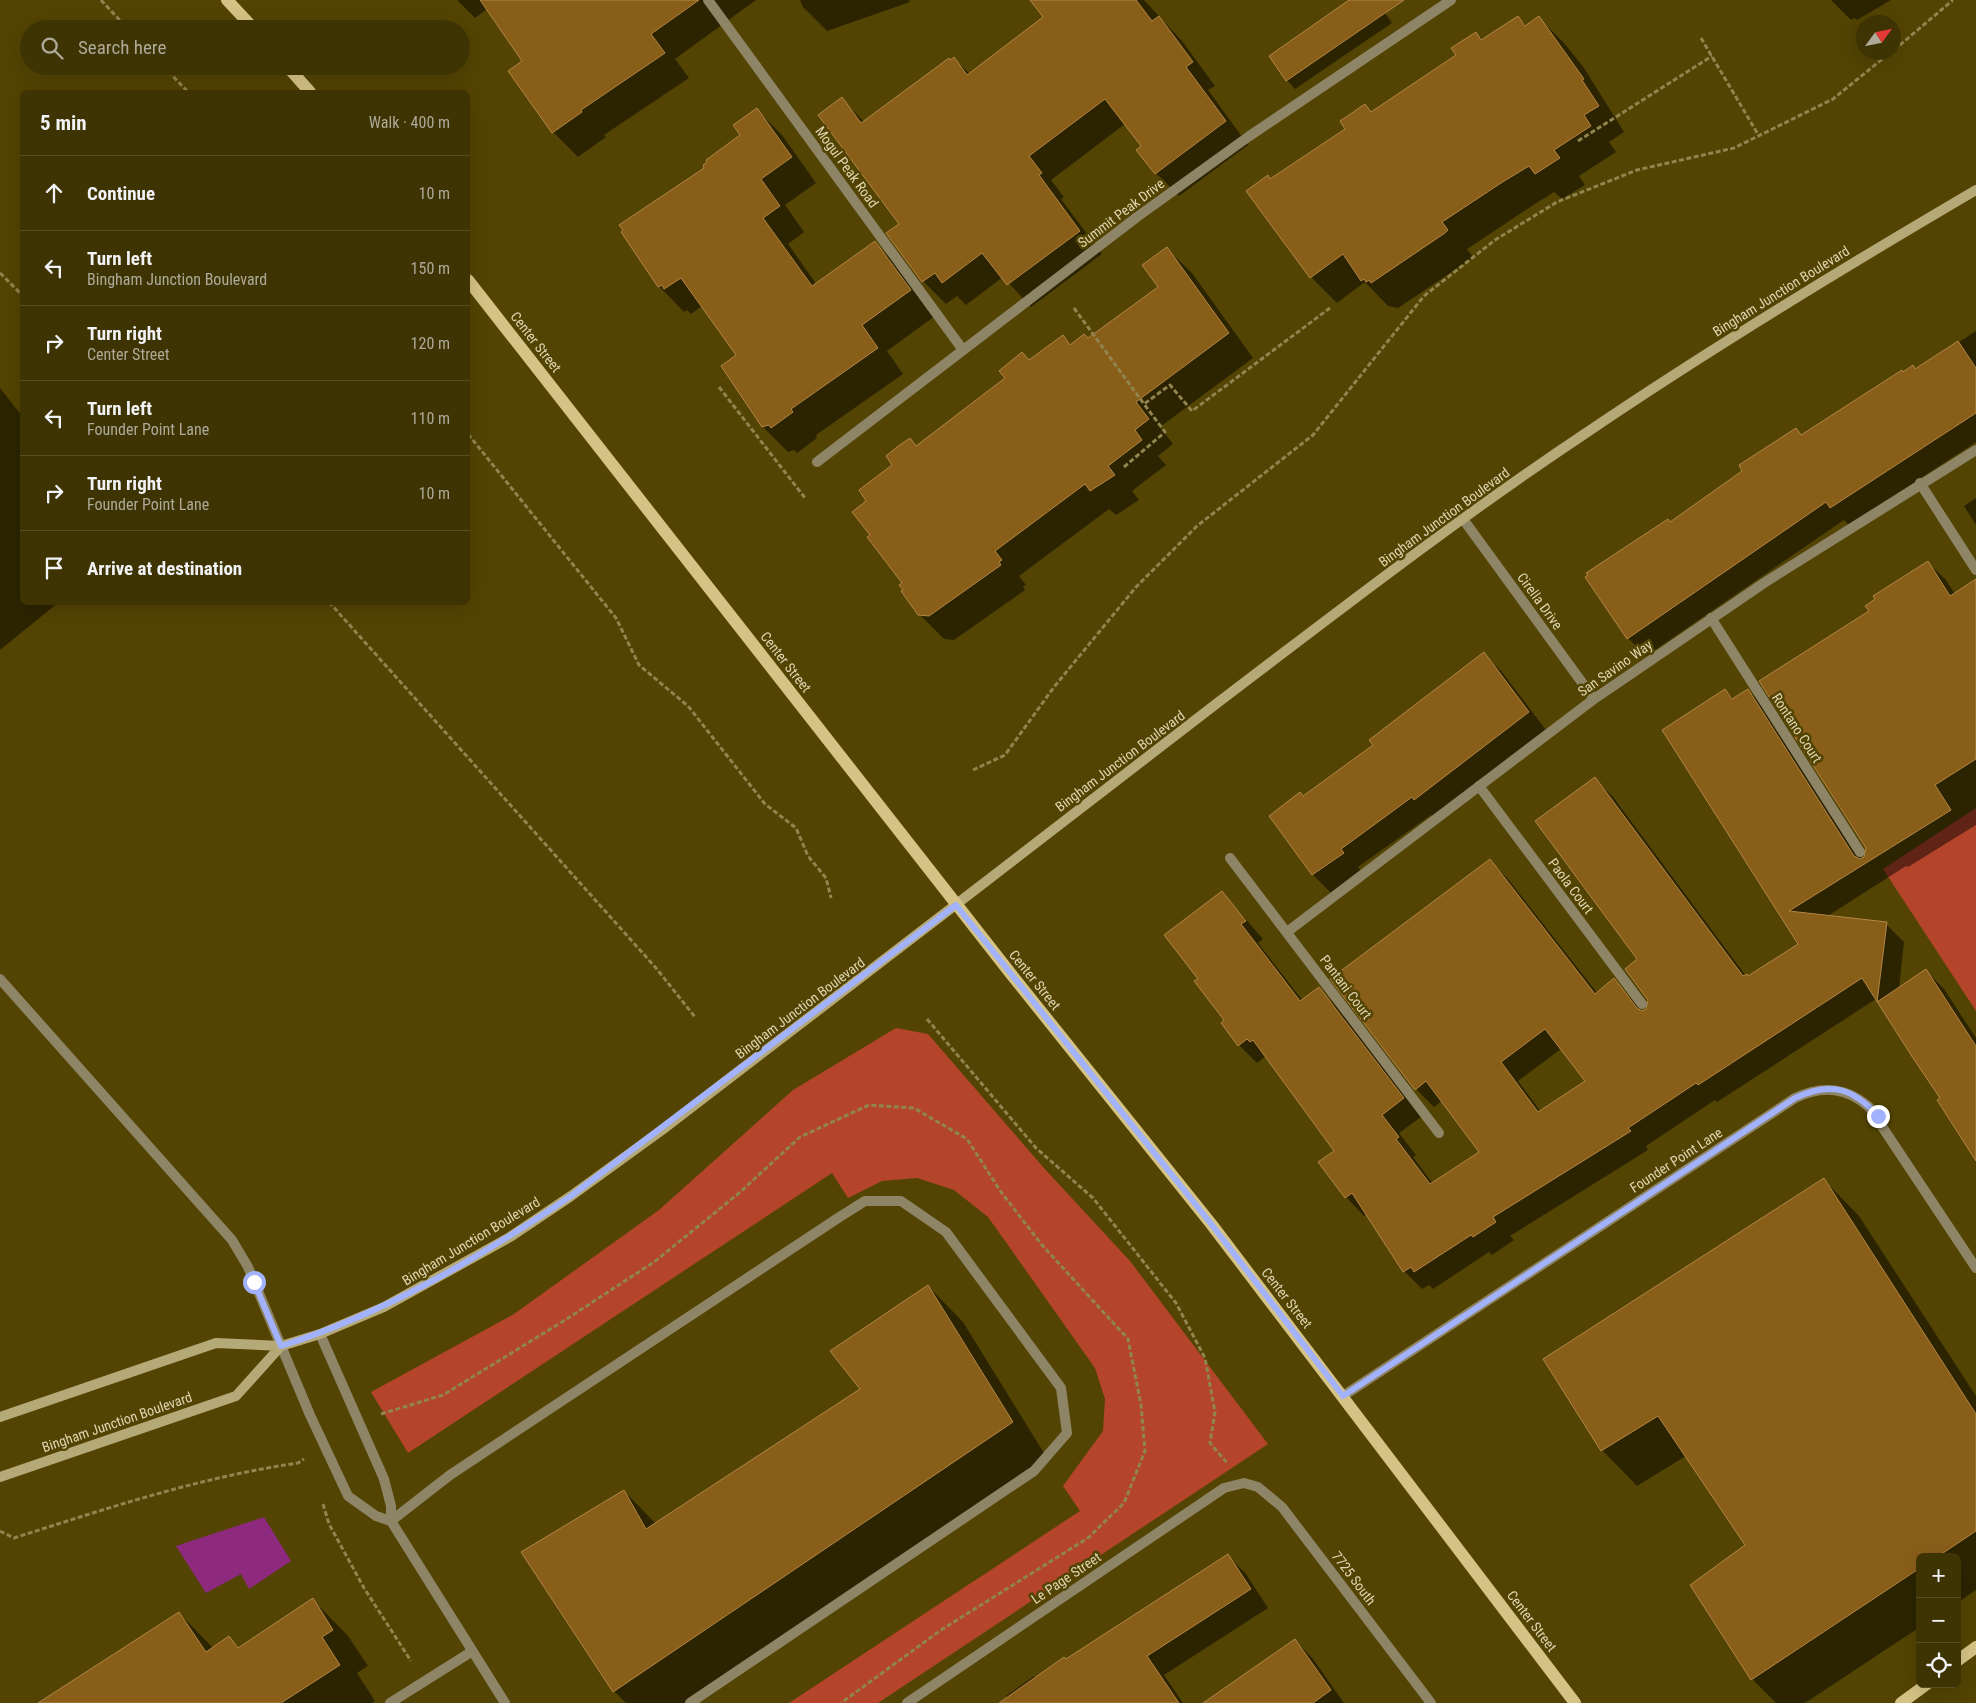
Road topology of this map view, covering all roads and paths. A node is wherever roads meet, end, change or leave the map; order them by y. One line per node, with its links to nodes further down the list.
1 (101, 0): 6 (path)
2 (227, 0): 7 (main road)
3 (708, 0): 24 (street, Mogul Peak Road)
4 (1451, 0): 24 (street, Summit Peak Drive)
5 (1953, 0): 9 (path)
6 (120, 20)
7 (246, 20)
8 (1701, 38): 10 (path)
9 (1901, 44)
10 (1712, 56): 16 (path); 17 (path)
11 (1881, 60): 16 (path)
12 (172, 75): 14 (path)
13 (295, 75): 15 (main road)
14 (186, 90)
15 (308, 90)
16 (1759, 136): 38 (path)
17 (1578, 141)
18 (1976, 190): 33 (main road, Bingham Junction Boulevard)
19 (0, 273): 21 (path)
20 (470, 283): 43 (main road, Center Street)
21 (20, 293)
22 (1074, 308): 26 (path)
23 (1330, 308): 26 (path)
24 (963, 350): 29 (street, Summit Peak Drive)
25 (719, 387): 32 (path)
26 (1144, 404): 30 (path)
27 (470, 436): 42 (path)
28 (1976, 450): 31 (street, San Savino Way)
29 (817, 462)
30 (1124, 467)
31 (1920, 483): 34 (street); 36 (street, San Savino Way)
32 (805, 498)
33 (1463, 519): 37 (street, Cirella Drive); 43 (main road, Bingham Junction Boulevard)
34 (1976, 570)
35 (332, 605): 47 (path)
36 (1711, 618): 37 (street, San Savino Way); 40 (street, Rontano Court)
37 (1594, 699): 39 (street, San Savino Way)
38 (973, 770)
39 (1479, 786): 44 (street, San Savino Way); 46 (street, Paola Court)
40 (1860, 852)
41 (1230, 858): 44 (street, Pantani Court)
42 (831, 898)
43 (956, 905): 51 (main road, Bingham Junction Boulevard); 53 (main road, Center Street)
44 (1287, 932): 49 (street, Pantani Court)
45 (0, 979): 52 (street)
46 (1642, 1004)
47 (695, 1017)
48 (927, 1019): 58 (path)
49 (1439, 1133)
50 (1976, 1268): 53 (street, Founder Point Lane)
51 (320, 1334): 52 (main road, Bingham Junction Boulevard); 60 (street)
52 (281, 1346): 55 (main road, Bingham Junction Boulevard); 57 (main road, Bingham Junction Boulevard); 60 (street)
53 (1343, 1396): 73 (main road, Center Street)
54 (373, 1416): 70 (path)
55 (0, 1418)
56 (308, 1457): 61 (path)
57 (0, 1477)
58 (1244, 1483): 71 (street, Le Page Street); 72 (street, 7725 South)
59 (321, 1499): 65 (path)
60 (391, 1521): 63 (street); 69 (street)
61 (0, 1531)
62 (1976, 1647): 64 (main road)
63 (471, 1652): 65 (street); 68 (street)
64 (1961, 1658)
65 (421, 1683): 67 (street)
66 (1922, 1688): 74 (main road)
67 (390, 1703)
68 (505, 1703)
69 (690, 1703)
70 (841, 1703)
71 (907, 1703)
72 (1431, 1703)
73 (1575, 1703)
74 (1901, 1703)

